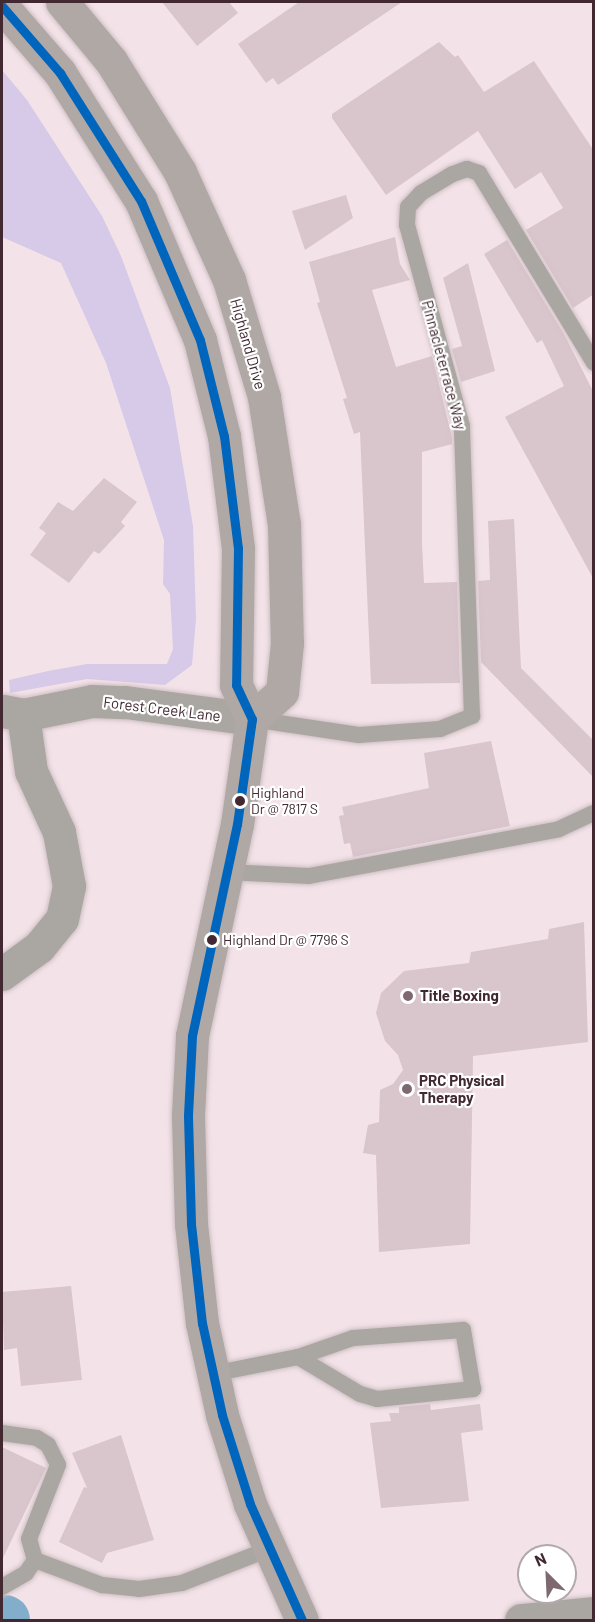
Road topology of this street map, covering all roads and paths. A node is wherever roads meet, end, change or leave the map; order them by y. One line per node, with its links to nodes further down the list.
1 (62, 2): 5 (main road, Highland Drive)
2 (2, 6): 5 (main road)
3 (594, 363): 5 (lane, Pinnacleterrace Way)
4 (12, 713): 5 (street, Forest Creek Lane); 8 (street)
5 (252, 719): 7 (main road)
6 (594, 813): 7 (lane)
7 (226, 872): 10 (main road)
8 (2, 974)
9 (298, 1357): 9 (lane); 10 (lane)
10 (212, 1374): 12 (main road)
11 (2, 1432): 13 (lane)
12 (268, 1549): 13 (lane); 16 (main road)
13 (35, 1560): 14 (lane)
14 (2, 1587)
15 (594, 1613): 17 (street)
16 (302, 1620)
17 (521, 1620)

